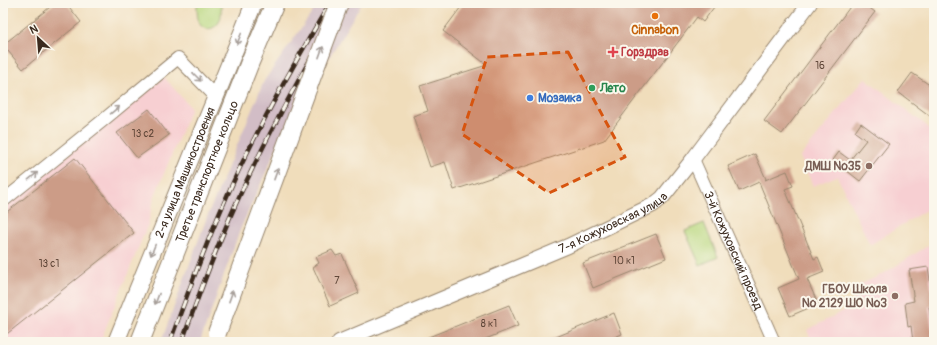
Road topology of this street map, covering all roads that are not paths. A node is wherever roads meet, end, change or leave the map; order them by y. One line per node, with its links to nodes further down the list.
1 (254, 3): 5 (main road, 2-я улица Машиностроения, one-way to 5)
2 (275, 3): 10 (main road, Третье транспортное кольцо, one-way to 10)
3 (339, 3): 8 (main road, one-way to 3, bridge)
4 (810, 3): 6 (street, 7-я Кожуховская улица)
5 (216, 97): 7 (street, one-way to 5); 9 (main road, 2-я улица Машиностроения, one-way to 9)
6 (693, 160): 11 (street, 7-я Кожуховская улица); 12 (street, 3-й Кожуховский проезд)
7 (3, 201)
8 (215, 337)
9 (116, 342)
10 (140, 342)
11 (339, 342)
12 (774, 342)

